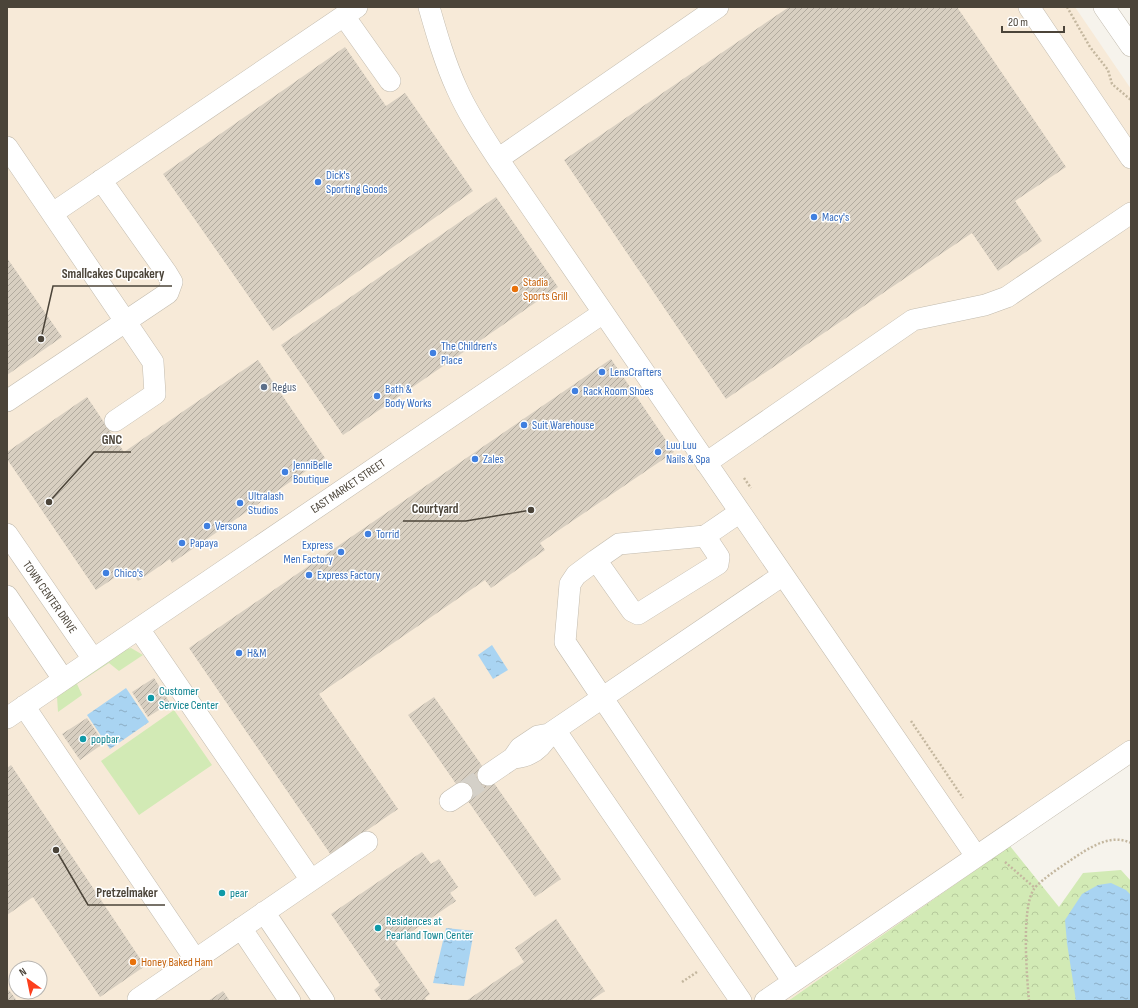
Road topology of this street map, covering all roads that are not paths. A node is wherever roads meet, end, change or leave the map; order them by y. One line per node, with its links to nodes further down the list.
1 (429, 7): 10 (street)
2 (718, 7): 10 (street)
3 (1029, 7): 9 (street)
4 (1104, 7): 6 (street)
5 (351, 12): 7 (street); 11 (street)
6 (1131, 46)
7 (390, 81)
8 (7, 147): 12 (street)
9 (1131, 158)
10 (498, 159): 14 (street)
11 (101, 180): 12 (street); 15 (street)
12 (53, 213): 15 (street)
13 (1131, 213): 18 (street)
14 (603, 313): 18 (street); 25 (street, EAST MARKET STREET)
15 (126, 321): 16 (street); 17 (street)
16 (7, 401)
17 (115, 421)
18 (706, 463): 19 (street)
19 (740, 512): 21 (street); 23 (street)
20 (7, 534): 26 (street, TOWN CENTER DRIVE)
21 (706, 536): 22 (street); 22 (street)
22 (596, 560): 28 (street)
23 (784, 575): 28 (street); 35 (street)
24 (7, 596): 27 (street)
25 (139, 629): 26 (street, EAST MARKET STREET); 36 (street)
26 (93, 659): 27 (street, EAST MARKET STREET)
27 (63, 679): 29 (street, EAST MARKET STREET)
28 (602, 699): 31 (street); 40 (street)
29 (24, 706): 30 (street, EAST MARKET STREET); 39 (street)
30 (7, 718)
31 (552, 732): 33 (street); 44 (street)
32 (1131, 751): 35 (street)
33 (488, 775)
34 (368, 842): 36 (street)
35 (976, 856): 40 (street)
36 (312, 880): 37 (street)
37 (264, 912): 38 (street); 43 (street)
38 (241, 928): 39 (street); 42 (street)
39 (195, 959): 41 (street)
40 (793, 982): 45 (street)
41 (138, 999)
42 (290, 1001)
43 (324, 1001)
44 (741, 1001)
45 (765, 1001)

